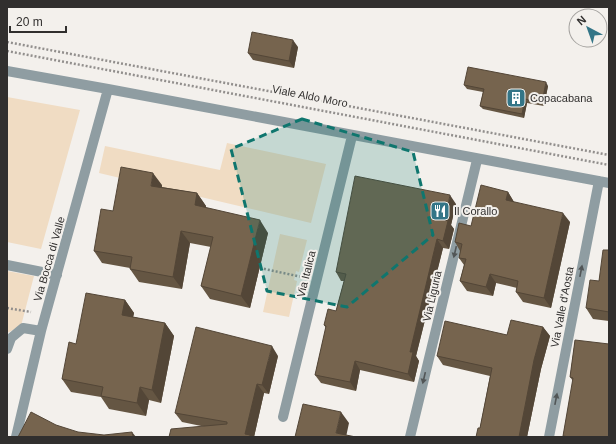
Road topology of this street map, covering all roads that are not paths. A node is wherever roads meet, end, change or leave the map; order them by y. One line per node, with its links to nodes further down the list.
1 (7, 71): 2 (street)
2 (108, 89): 3 (street); 7 (street, Via Bocca di Valle)
3 (352, 136): 4 (street); 10 (street, Via Italica)
4 (476, 160): 5 (street); 12 (street, Via Liguria, one-way to 12)
5 (604, 182): 13 (street, Via Valle d'Aosta, one-way to 5)
6 (7, 265): 7 (street)
7 (56, 275): 8 (street, Via Bocca di Valle)
8 (41, 331): 9 (street); 11 (street, Via Bocca di Valle)
9 (7, 349)
10 (283, 417)
11 (16, 437)
12 (410, 437)
13 (549, 437)

